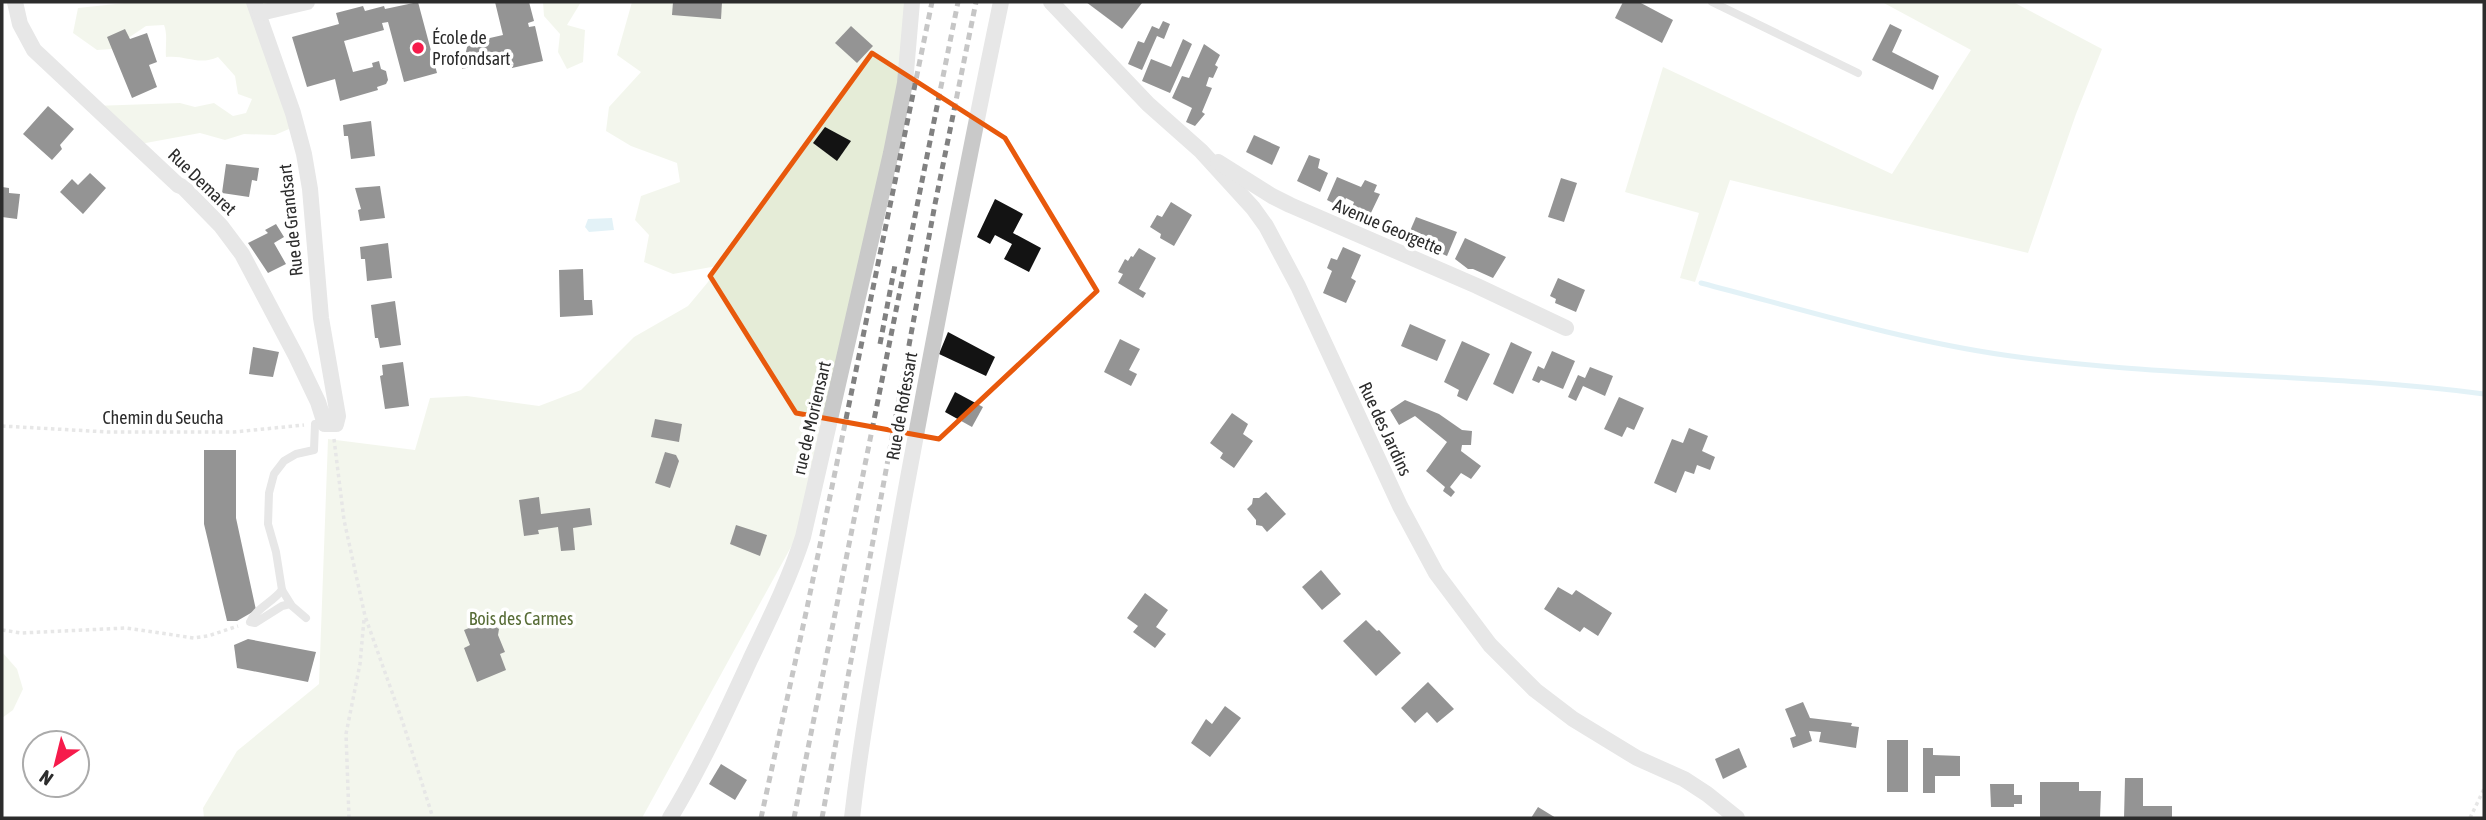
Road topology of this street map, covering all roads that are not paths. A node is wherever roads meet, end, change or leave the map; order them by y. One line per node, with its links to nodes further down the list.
1 (15, 2): 11 (street, Rue Demaret)
2 (307, 2): 7 (street)
3 (912, 2): 15 (street, rue de Moriensart)
4 (1001, 2): 16 (street, Rue de Rofessart)
5 (1051, 2): 9 (street, Rue des Jardins)
6 (1712, 2): 8 (lane)
7 (257, 8): 11 (street, Rue de Grandsart)
8 (1858, 73)
9 (1201, 150): 10 (street, Avenue Georgette); 17 (street, Rue des Jardins)
10 (1566, 328)
11 (323, 423): 12 (lane)
12 (282, 590): 13 (lane); 13 (lane)
13 (290, 604): 14 (lane)
14 (306, 618)
15 (670, 818)
16 (852, 818)
17 (1737, 818)

